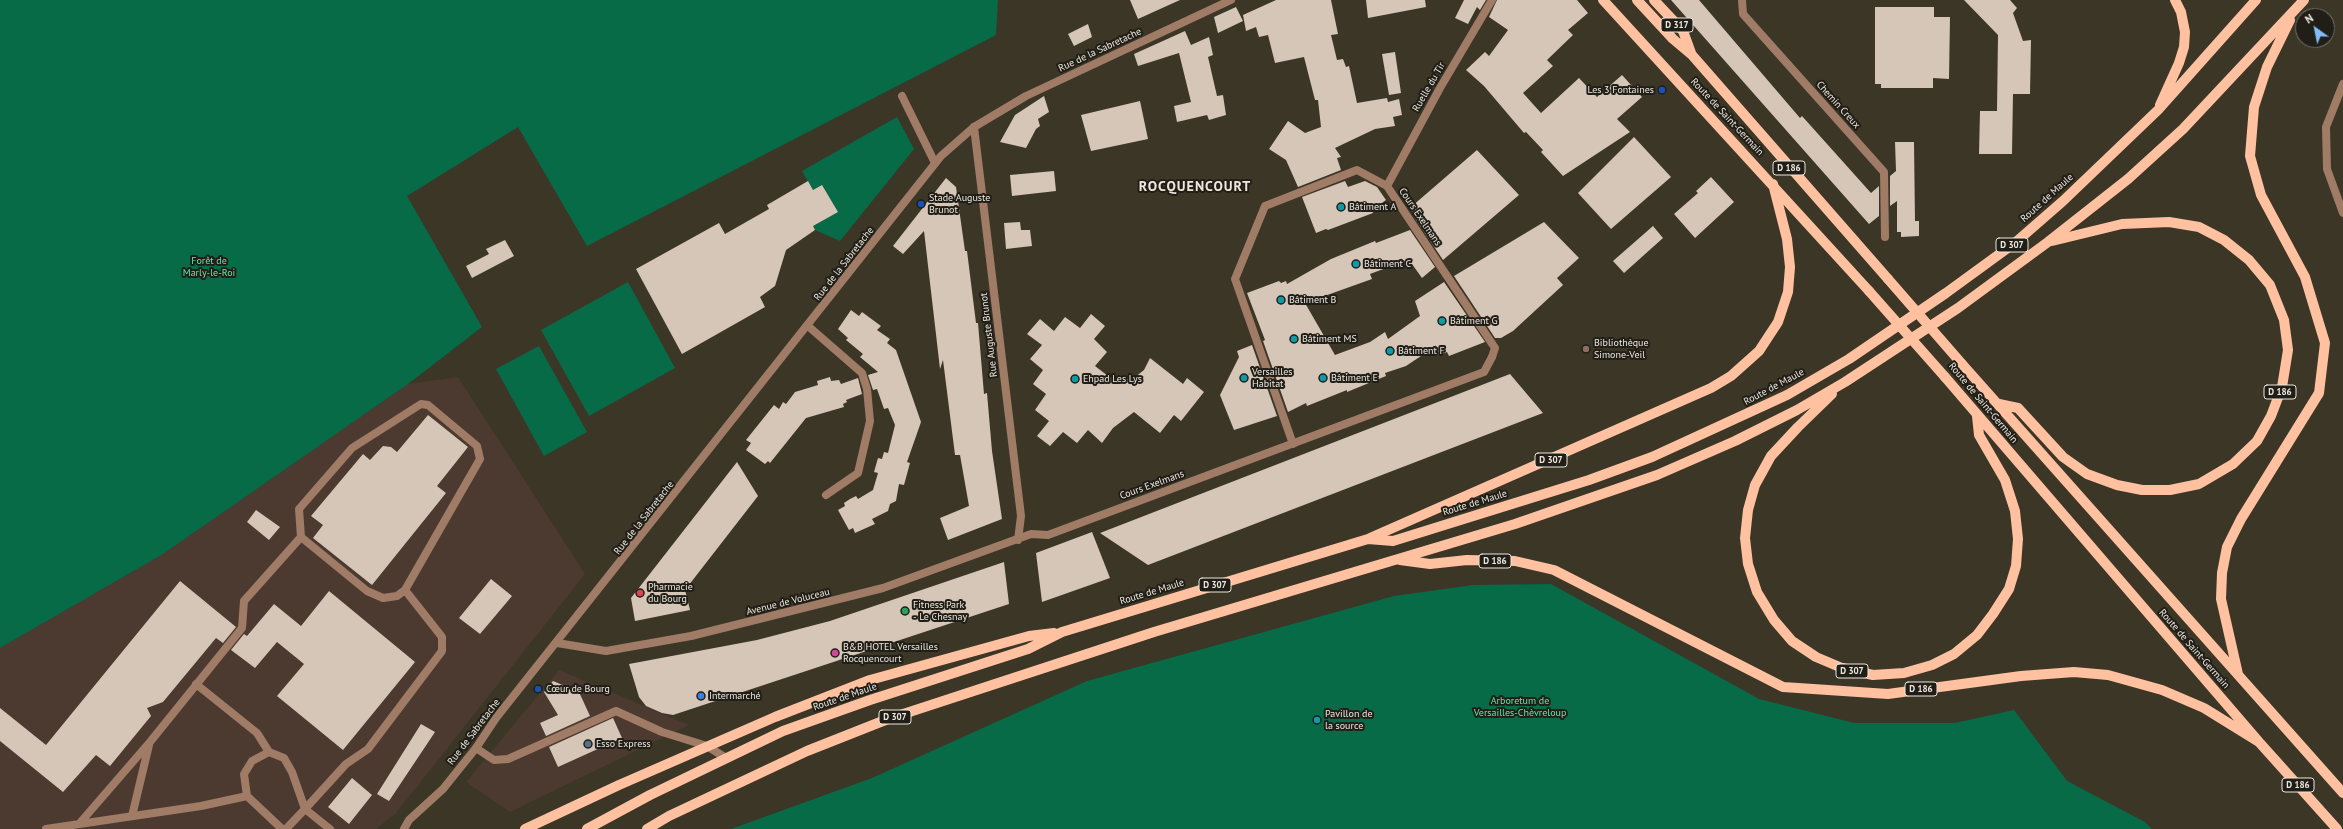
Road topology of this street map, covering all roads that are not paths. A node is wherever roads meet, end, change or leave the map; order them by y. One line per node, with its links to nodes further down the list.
1 (1231, 0): 18 (street, Rue de la Sabretache)
2 (1492, 0): 21 (street, Ruelle du Tir)
3 (1603, 0): 20 (main road, Route de Saint-Germain / D 186)
4 (1637, 0): 13 (main road, Route de Saint-Germain / D 186)
5 (1654, 0): 13 (main road, D 317)
6 (1742, 0): 23 (street, Chemin Creux)
7 (2175, 0): 17 (main road, D 307)
8 (2256, 0): 17 (main road, Route de Maule / D 307)
9 (2304, 0): 10 (main road, D 307)
10 (2297, 8)
11 (2295, 10): 24 (main road, D 307)
12 (2295, 11): 38 (main road, D 186)
13 (1692, 55): 27 (main road, Route de Saint-Germain / D 186, bridge)
14 (2343, 84): 16 (street)
15 (902, 96): 19 (street)
16 (2340, 98): 22 (street)
17 (2158, 110): 32 (main road, Route de Maule / D 307)
18 (974, 127): 19 (street, Rue de la Sabretache); 33 (street, Rue Auguste Brunot)
19 (935, 163): 25 (street, Rue de la Sabretache)
20 (1773, 184): 28 (main road, Route de Saint-Germain / D 186, bridge); 32 (main road, D 307)
21 (1387, 186): 29 (street, Cours Exelmans); 29 (street, Cours Exelmans)
22 (2343, 214)
23 (1885, 237)
24 (2048, 242): 26 (main road, D 307); 27 (main road, D 186)
25 (808, 326): 30 (street); 37 (street, Rue de la Sabretache)
26 (1845, 382): 28 (main road, D 307); 34 (main road, D 307)
27 (1999, 404): 38 (main road, Route de Saint-Germain / D 186)
28 (1977, 416): 41 (main road, Route de Saint-Germain / D 186)
29 (1293, 444): 33 (street, Cours Exelmans)
30 (826, 495)
31 (301, 537): 35 (street); 35 (street); 39 (street)
32 (1368, 539): 36 (main road, Route de Maule / D 307)
33 (1018, 540): 37 (street, Avenue de Voluceau)
34 (1395, 560): 41 (main road, D 186); 59 (main road, D 307)
35 (405, 590): 48 (street)
36 (1062, 632): 42 (main road); 45 (main road, Route de Maule)
37 (557, 643): 43 (street, Rue de Sabretache)
38 (2238, 674): 46 (main road, Route de Saint-Germain / D 186)
39 (196, 684): 40 (street); 44 (street)
40 (150, 742): 49 (street); 50 (street)
41 (2259, 742): 60 (main road, Route de Saint-Germain / D 186)
42 (707, 746): 43 (street); 45 (street); 57 (main road)
43 (476, 748): 56 (street, Rue de Sabretache)
44 (269, 752): 47 (street); 48 (street)
45 (726, 758): 58 (main road, Route de Maule)
46 (2343, 793)
47 (247, 796): 49 (street); 53 (street)
48 (304, 808): 54 (street); 55 (street)
49 (132, 816): 50 (street)
50 (79, 824): 51 (street)
51 (55, 828): 52 (street)
52 (46, 829)
53 (282, 829)
54 (286, 829)
55 (330, 829)
56 (404, 829)
57 (525, 829)
58 (587, 829)
59 (647, 829)
60 (2337, 829)

